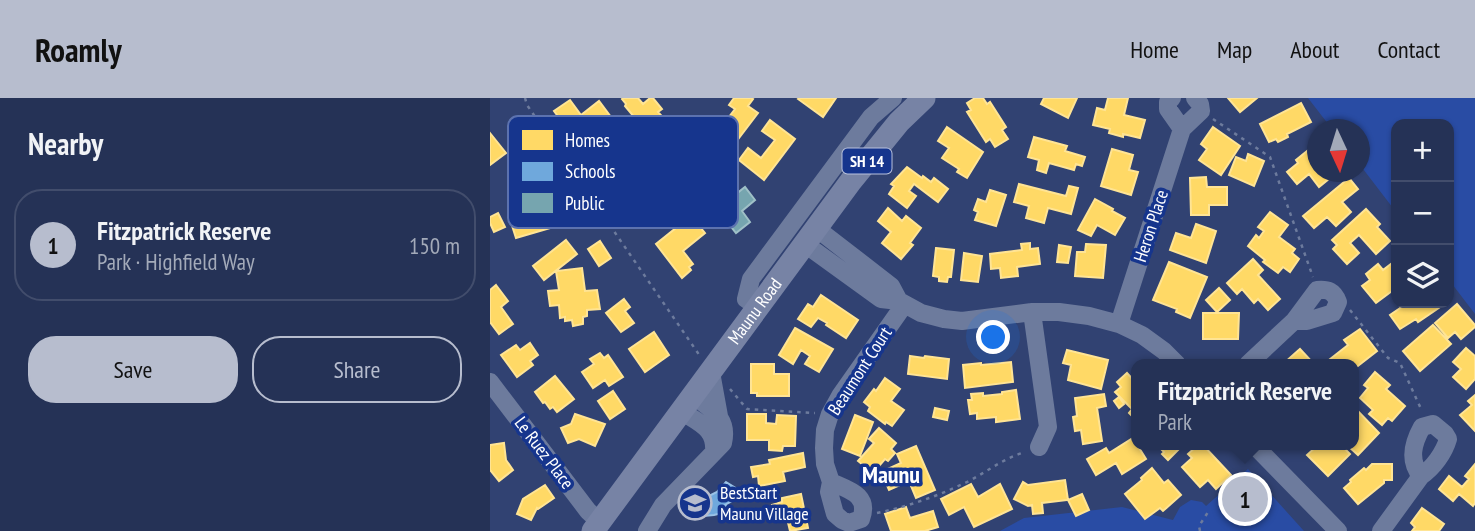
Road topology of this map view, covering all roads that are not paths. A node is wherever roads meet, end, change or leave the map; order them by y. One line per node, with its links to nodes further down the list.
1 (892, 98): 8 (street)
2 (924, 98): 6 (main road, Maunu Road / SH 14)
3 (1172, 98): 5 (street)
4 (1198, 104): 5 (street)
5 (1182, 129): 11 (street, Heron Place)
6 (810, 236): 7 (street); 8 (main road, Maunu Road / SH 14)
7 (902, 303): 9 (street); 22 (street, Beaumont Court)
8 (757, 307): 14 (main road, Maunu Road / SH 14)
9 (1032, 312): 11 (street); 18 (street)
10 (1294, 321): 10 (street); 13 (street)
11 (1119, 324): 12 (street)
12 (1172, 359)
13 (1253, 359)
14 (711, 372): 16 (main road, Maunu Road / SH 14); 17 (street)
15 (490, 382): 23 (street, Le Ruez Place)
16 (687, 403): 17 (street); 20 (street); 23 (main road, Maunu Road / SH 14)
17 (719, 416): 20 (street)
18 (1039, 447)
19 (1259, 450): 25 (street)
20 (714, 452): 24 (street)
21 (1421, 476): 21 (street); 26 (street)
22 (831, 482): 22 (street, Beaumont Court)
23 (597, 527)
24 (648, 531)
25 (1338, 531)
26 (1381, 531)

